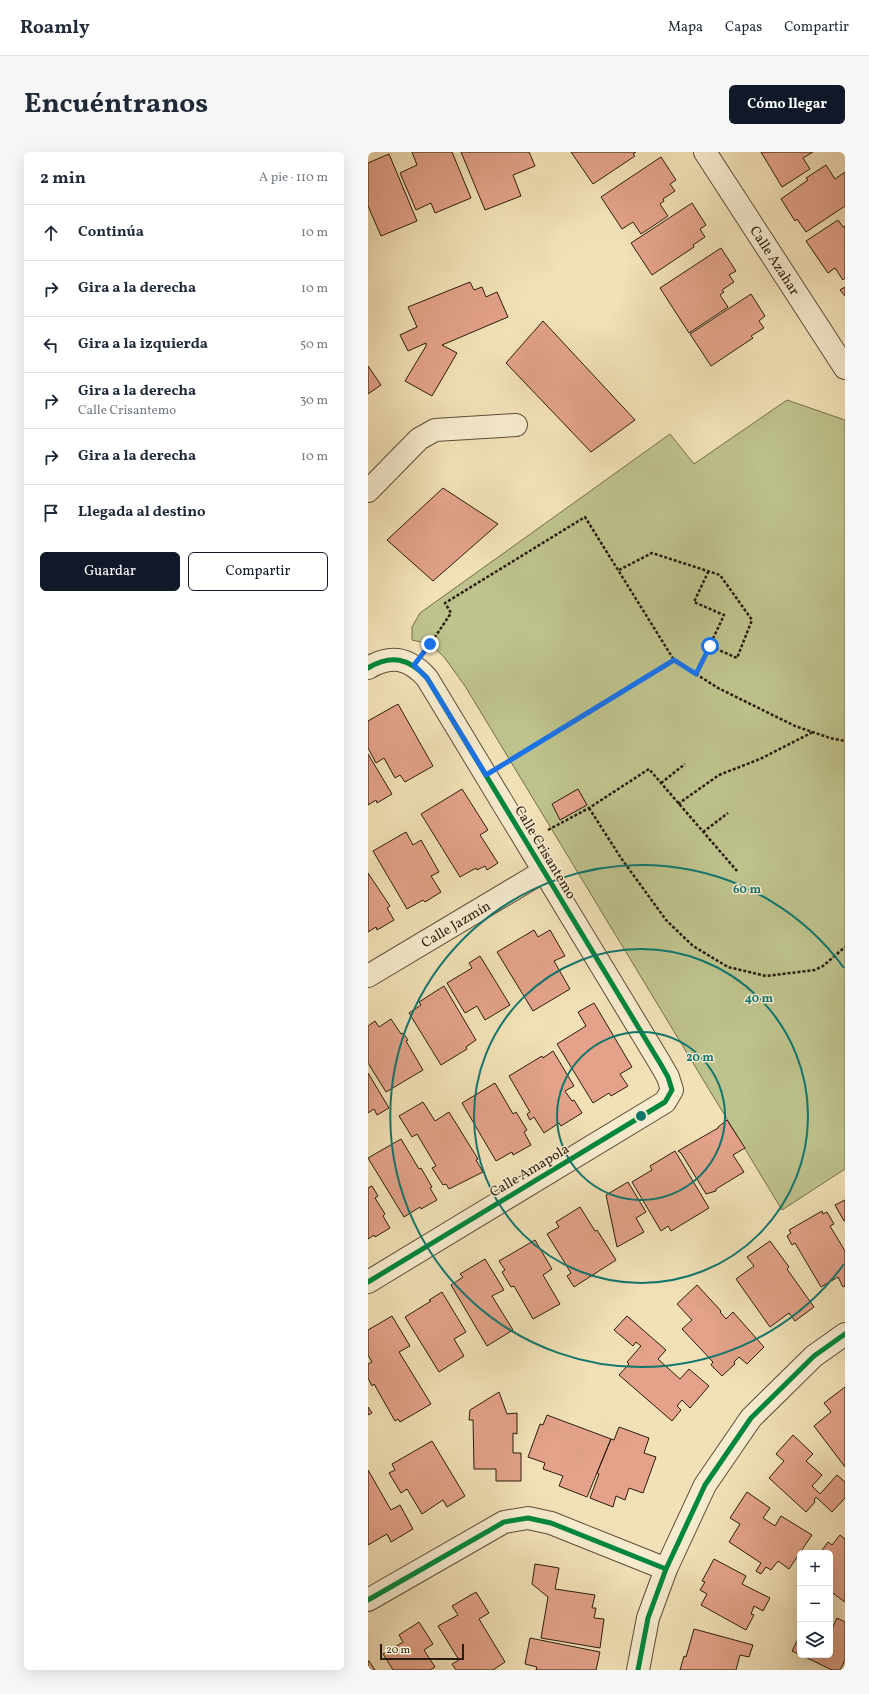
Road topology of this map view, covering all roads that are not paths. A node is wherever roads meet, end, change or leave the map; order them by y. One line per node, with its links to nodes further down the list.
1 (705, 152): 2 (street, Calle Azahar)
2 (845, 368)
3 (516, 426): 4 (street)
4 (368, 491)
5 (368, 668): 6 (street, Calle Crisantemo)
6 (544, 870): 7 (street, Calle Jazmín); 8 (street, Calle Crisantemo)
7 (368, 976)
8 (660, 1062): 9 (street, Calle Amapola)
9 (368, 1282)
10 (845, 1334): 11 (street)
11 (666, 1569): 12 (street); 13 (street)
12 (368, 1600)
13 (638, 1670)

